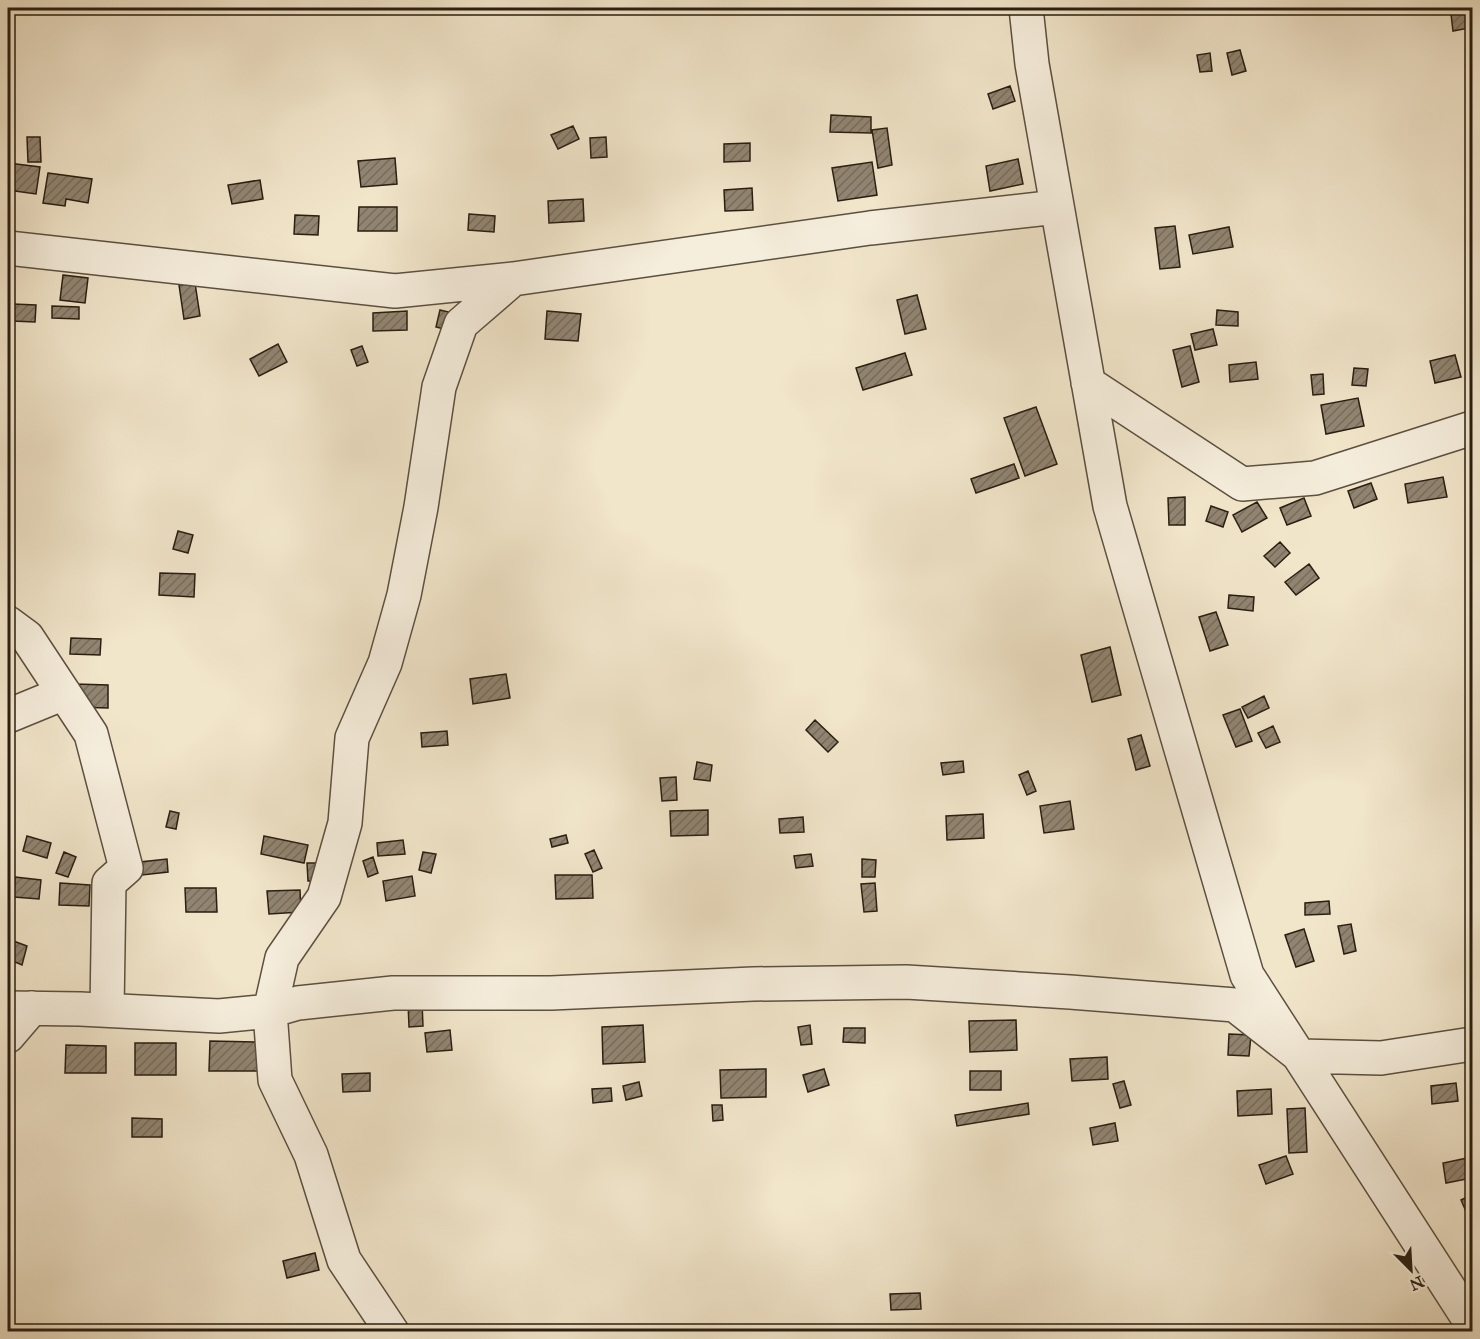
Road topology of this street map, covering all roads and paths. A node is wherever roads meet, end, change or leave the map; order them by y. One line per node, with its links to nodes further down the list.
1 (1026, 8): 2 (street)
2 (1057, 207): 4 (street); 5 (street)
3 (8, 248): 4 (street)
4 (513, 279): 12 (street)
5 (1088, 383): 6 (street); 15 (street)
6 (1473, 428)
7 (8, 623): 8 (street)
8 (64, 693): 9 (street); 11 (street)
9 (8, 716)
10 (20, 1008): 11 (street); 13 (street)
11 (107, 1010): 12 (street)
12 (270, 1011): 15 (street); 17 (street)
13 (8, 1036)
14 (1473, 1044): 15 (street)
15 (1300, 1056): 16 (street)
16 (1473, 1323)
17 (392, 1332)

